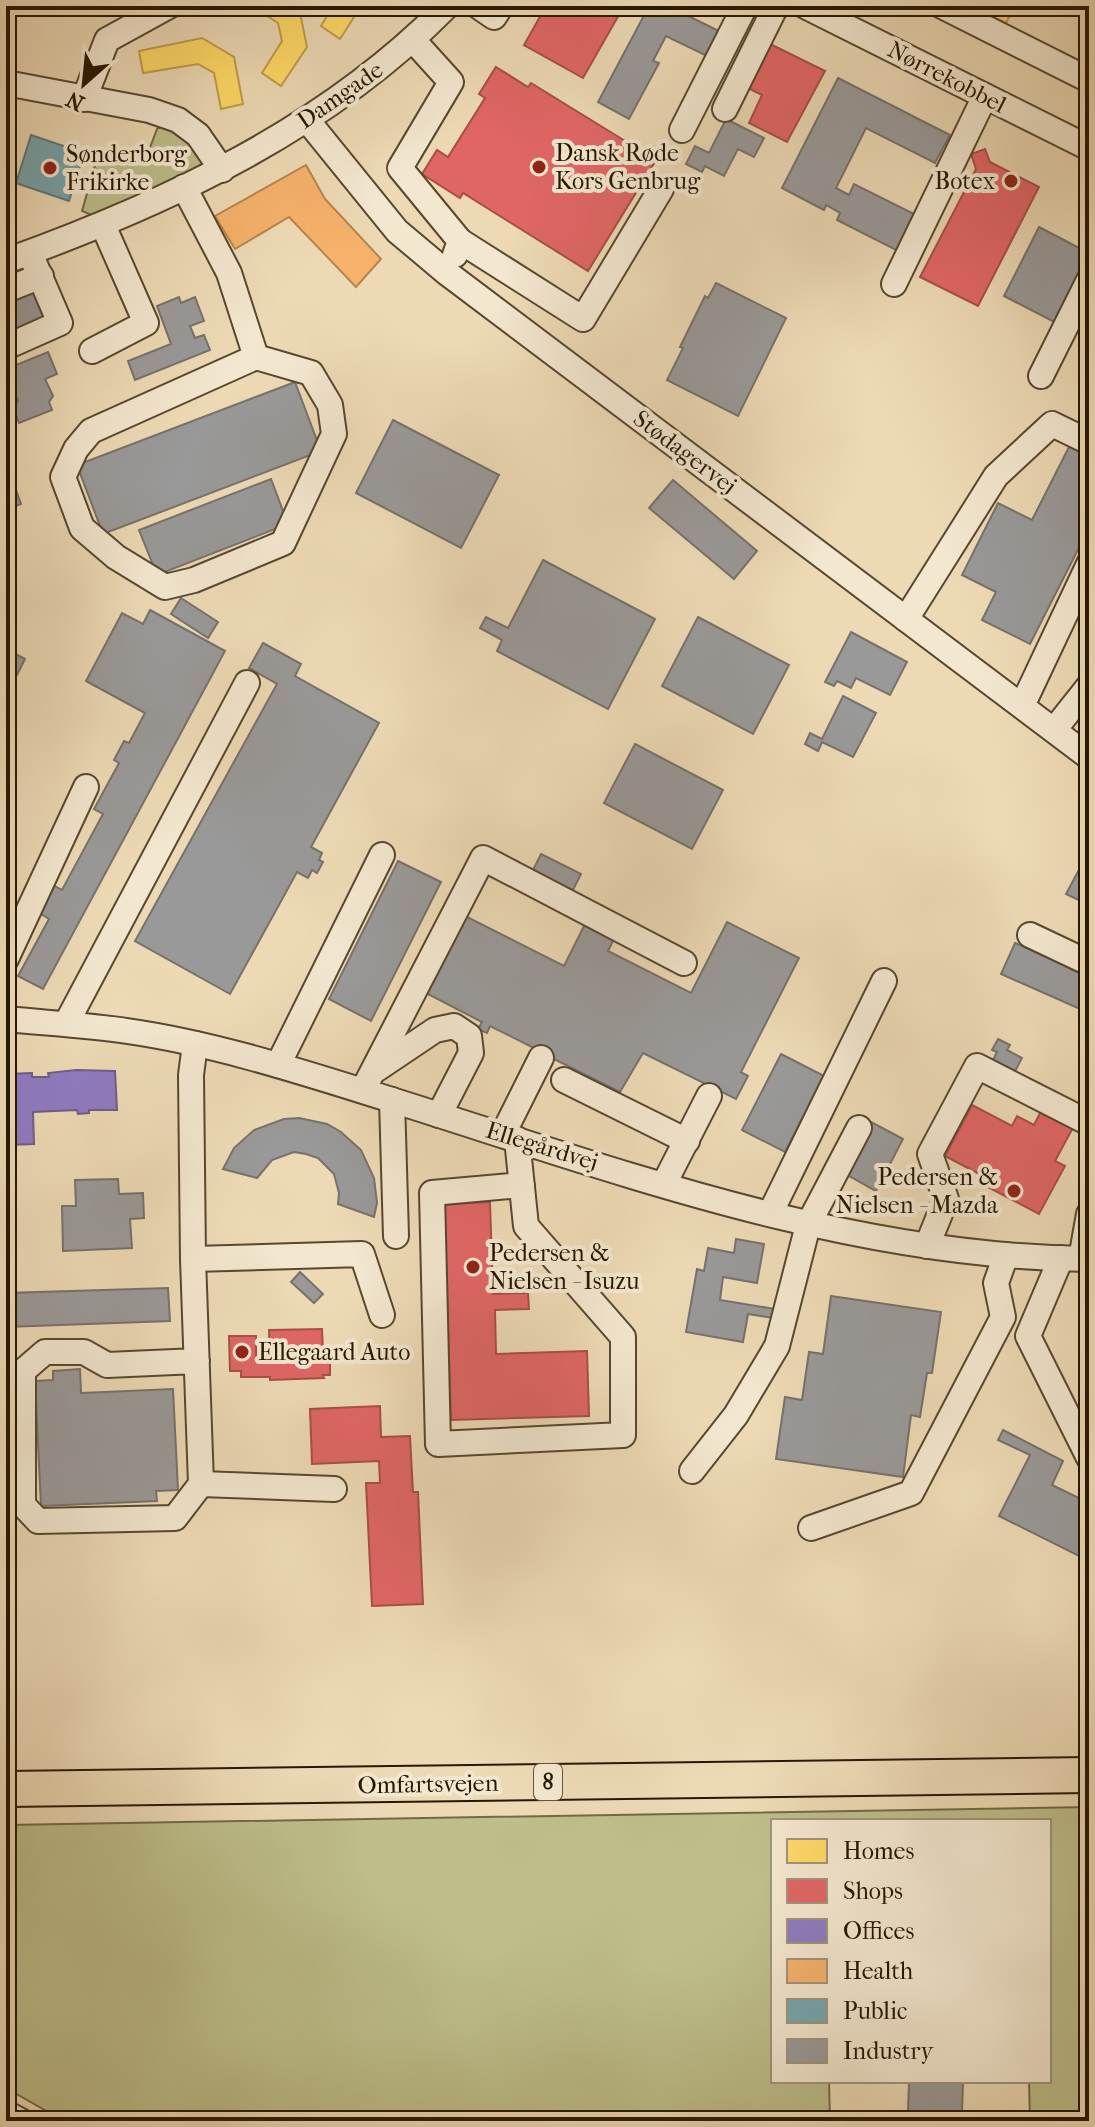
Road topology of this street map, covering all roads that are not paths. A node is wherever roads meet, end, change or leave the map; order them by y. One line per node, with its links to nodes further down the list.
1 (169, 6): 13 (street)
2 (447, 6): 9 (street, Damgade)
3 (478, 6): 4 (street)
4 (501, 6)
5 (745, 6): 16 (street)
6 (776, 6): 14 (street)
7 (805, 6): 12 (street, Nørrekobbel)
8 (942, 6): 10 (street)
9 (413, 40): 15 (street, Damgade); 22 (street)
10 (1089, 80)
11 (6, 83): 13 (street)
12 (985, 96): 17 (street, Nørrekobbel); 28 (street)
13 (84, 99): 18 (street)
14 (725, 109)
15 (307, 120): 18 (street, Damgade); 25 (street, Stødagervej)
16 (682, 130)
17 (1089, 148)
18 (222, 170): 19 (street, Damgade)
19 (184, 187): 21 (street, Damgade); 32 (street)
20 (661, 189): 22 (street)
21 (103, 225): 23 (street, Damgade); 31 (street)
22 (460, 241): 25 (street)
23 (30, 253): 24 (street, Damgade); 26 (street)
24 (6, 261)
25 (447, 273): 36 (street, Stødagervej)
26 (41, 276): 29 (street); 30 (street)
27 (1089, 280): 33 (street)
28 (894, 284)
29 (6, 290)
30 (6, 347)
31 (92, 351)
32 (256, 357): 32 (street)
33 (1041, 376)
34 (1089, 442): 36 (street)
35 (1089, 564): 39 (street)
36 (906, 619): 39 (street, Stødagervej)
37 (247, 683): 50 (street)
38 (1089, 686): 40 (street)
39 (1022, 706): 40 (street, Stødagervej)
40 (1054, 730): 41 (street, Stødagervej)
41 (1089, 757)
42 (86, 787): 45 (street)
43 (382, 855): 53 (street)
44 (1030, 935): 47 (street)
45 (6, 959)
46 (684, 963): 55 (street)
47 (1089, 963)
48 (884, 981): 65 (street)
49 (6, 1019): 50 (street, Ellegårdvej)
50 (66, 1024): 51 (street, Ellegårdvej)
51 (195, 1044): 53 (street, Ellegårdvej); 71 (street)
52 (541, 1058): 61 (street)
53 (278, 1065): 55 (street, Ellegårdvej)
54 (564, 1080): 62 (street)
55 (368, 1081): 57 (street, Ellegårdvej); 58 (street)
56 (709, 1096): 62 (street)
57 (392, 1100): 58 (street, Ellegårdvej); 68 (street)
58 (439, 1115): 61 (street, Ellegårdvej)
59 (1089, 1123): 69 (street)
60 (859, 1128): 67 (street)
61 (510, 1137): 63 (street, Ellegårdvej); 64 (street)
62 (687, 1141): 63 (street)
63 (664, 1184): 65 (street, Ellegårdvej)
64 (522, 1185): 64 (street)
65 (770, 1214): 67 (street, Ellegårdvej)
66 (1089, 1214): 72 (street)
67 (808, 1225): 69 (street, Ellegårdvej); 76 (street)
68 (396, 1236)
69 (927, 1246): 70 (street, Ellegårdvej)
70 (1006, 1255): 72 (street, Ellegårdvej); 79 (street)
71 (193, 1259): 73 (street); 74 (street)
72 (1077, 1259): 75 (street)
73 (382, 1315)
74 (197, 1361): 77 (street); 77 (street)
75 (1089, 1458)
76 (692, 1471)
77 (201, 1484): 78 (street)
78 (334, 1489)
79 (811, 1528)
80 (1089, 1775): 81 (highway, Omfartsvejen / 8)
81 (6, 1789)
82 (6, 2113): 83 (street)
83 (21, 2121)

